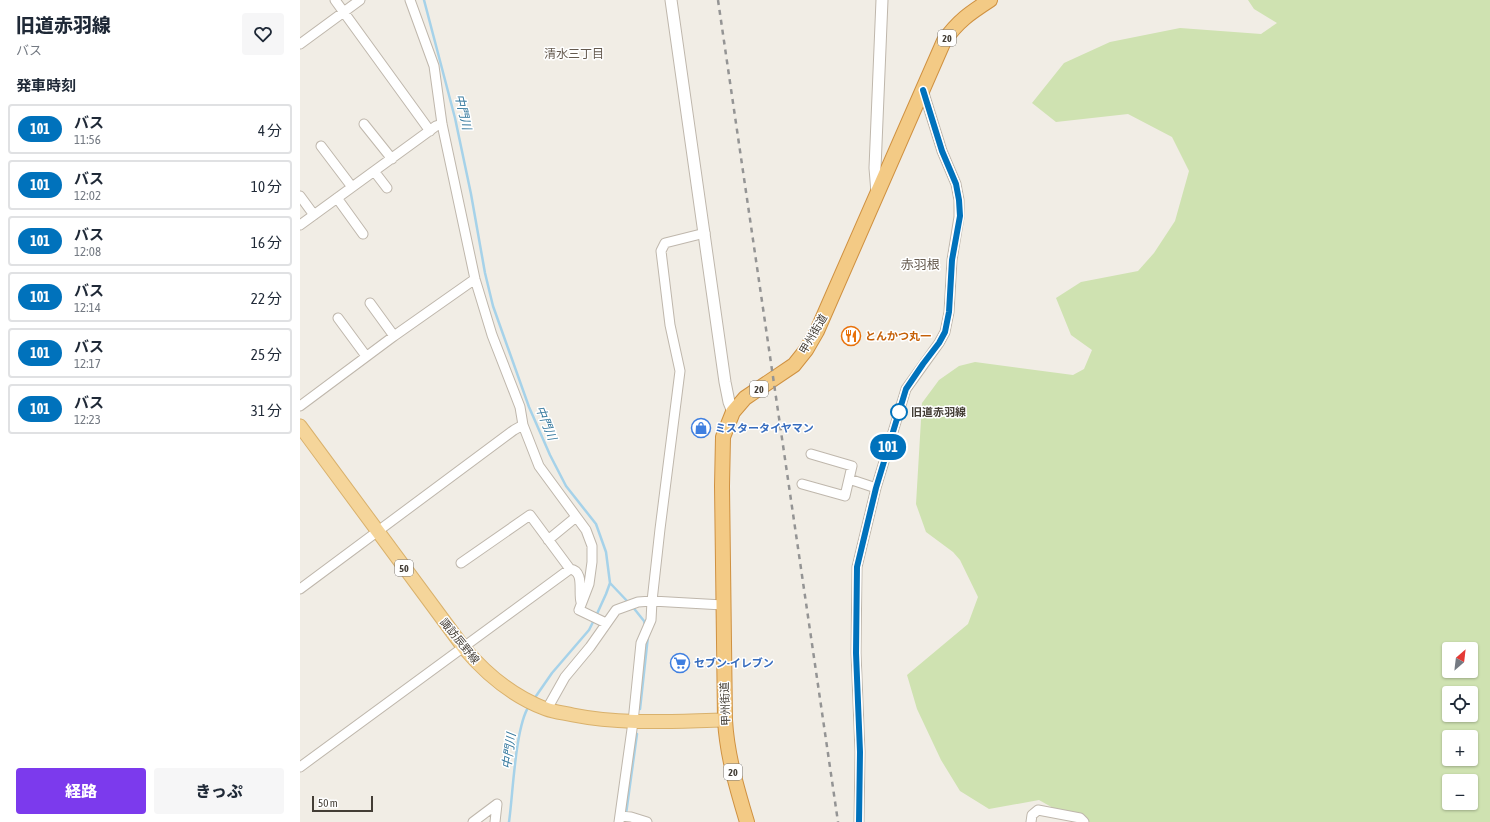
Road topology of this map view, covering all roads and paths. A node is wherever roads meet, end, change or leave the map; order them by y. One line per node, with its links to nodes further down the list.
1 (335, 0): 7 (street)
2 (360, 0): 7 (street)
3 (410, 0): 11 (street)
4 (671, 0): 23 (street)
5 (882, 0): 19 (street)
6 (990, 0): 9 (highway, 甲州街道 / 20)
7 (344, 12): 8 (street); 12 (street)
8 (300, 44)
9 (923, 90): 19 (highway, 甲州街道 / 20); 37 (street)
10 (364, 124): 14 (street)
11 (442, 124): 12 (street); 25 (street)
12 (430, 131): 14 (street)
13 (321, 146): 16 (street)
14 (392, 159): 15 (street)
15 (374, 171): 16 (street); 17 (street)
16 (352, 187): 20 (street)
17 (387, 188)
18 (300, 196): 21 (street)
19 (877, 196): 31 (highway, 甲州街道 / 20)
20 (337, 198): 21 (street); 24 (street)
21 (314, 214): 22 (street)
22 (300, 225)
23 (704, 233): 31 (street); 44 (street)
24 (363, 234)
25 (475, 279): 28 (street); 32 (street)
26 (370, 303): 28 (street)
27 (338, 318): 29 (street)
28 (394, 336): 29 (street)
29 (366, 356): 30 (street)
30 (300, 406)
31 (733, 412): 45 (highway, 甲州街道 / 20)
32 (523, 425): 38 (street); 39 (street)
33 (300, 426): 39 (main road, 諏訪辰野線 / 50)
34 (811, 454): 35 (street)
35 (849, 479): 36 (street); 37 (street)
36 (802, 484)
37 (876, 488): 58 (street)
38 (576, 517): 40 (street); 46 (street)
39 (377, 531): 43 (street); 48 (main road, 諏訪辰野線 / 50)
40 (548, 540): 41 (street); 42 (street)
41 (461, 563)
42 (570, 569): 46 (street); 48 (street)
43 (300, 589)
44 (652, 601): 45 (street); 47 (street); 51 (street)
45 (723, 605): 50 (highway, 甲州街道 / 20)
46 (582, 608): 47 (street)
47 (605, 622): 49 (street)
48 (464, 648): 49 (main road, 諏訪辰野線 / 50); 52 (street)
49 (545, 709): 51 (main road, 諏訪辰野線 / 50)
50 (725, 720): 51 (main road, 諏訪辰野線 / 50); 57 (highway, 甲州街道 / 20)
51 (633, 722): 53 (street)
52 (300, 767)
53 (623, 818): 56 (street)
54 (473, 822): 55 (street)
55 (495, 822)
56 (647, 822)
57 (747, 822)
58 (859, 822)
59 (1031, 822): 60 (street)
60 (1084, 822)

